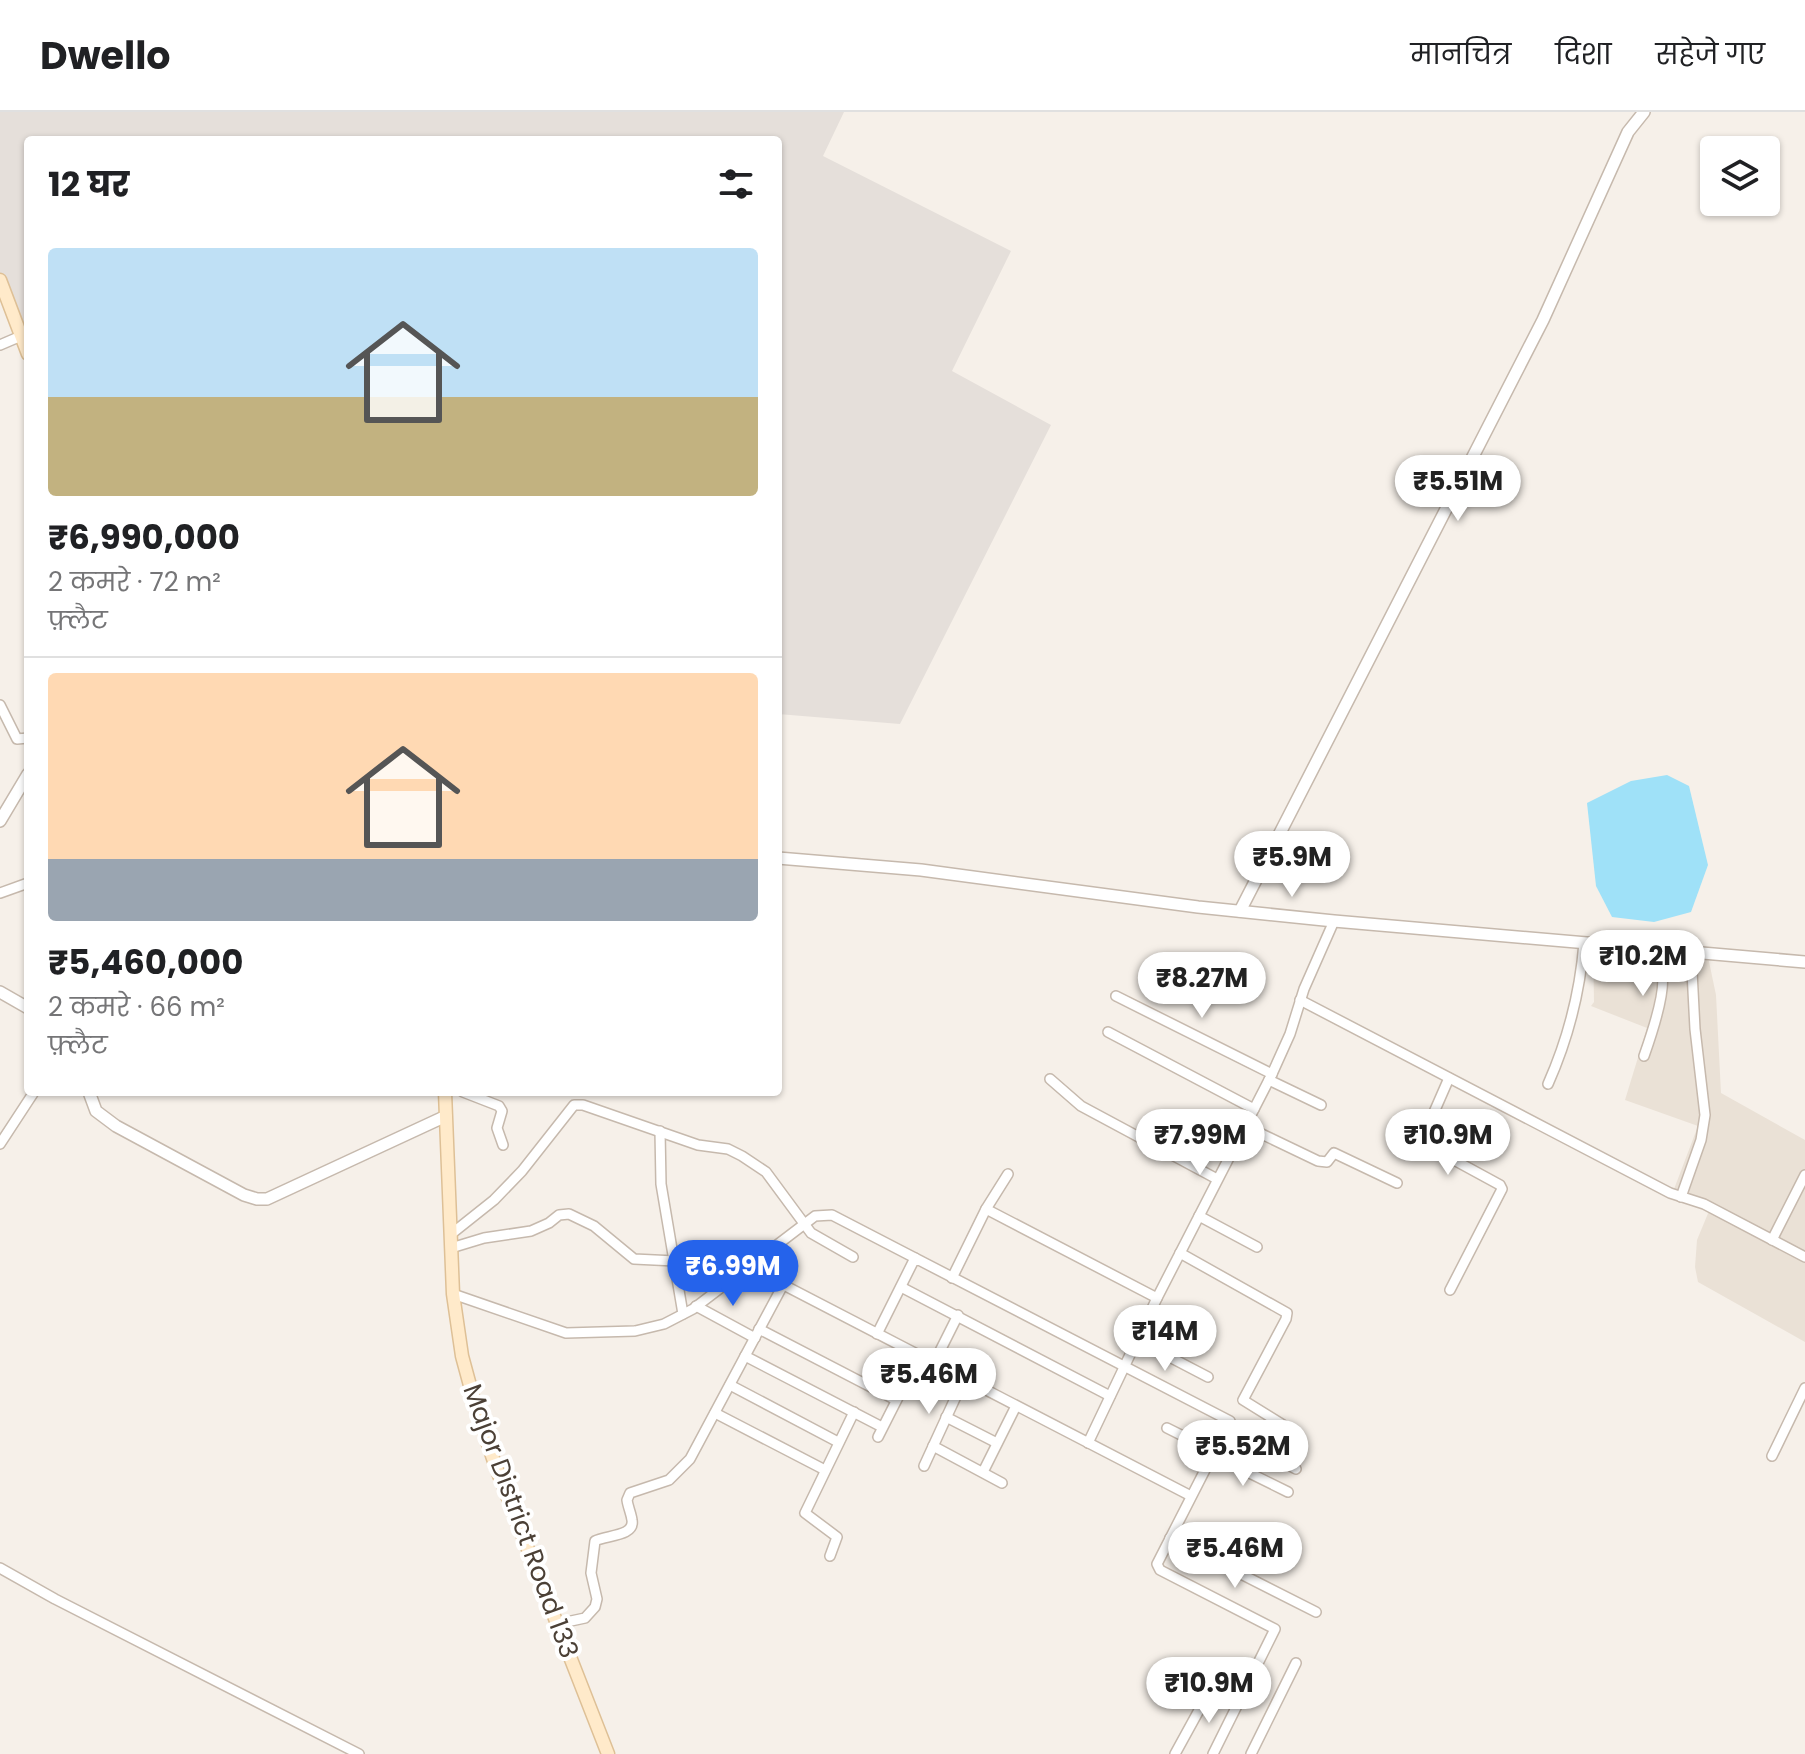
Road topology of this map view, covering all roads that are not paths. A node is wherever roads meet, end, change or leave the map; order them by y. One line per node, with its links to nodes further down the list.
1 (1644, 112): 13 (street)
2 (0, 280): 3 (main road)
3 (21, 336): 4 (main road); 5 (street)
4 (24, 344)
5 (0, 345)
6 (0, 705): 7 (street)
7 (24, 738)
8 (24, 782): 9 (street)
9 (0, 821)
10 (782, 858): 13 (street)
11 (24, 884): 12 (street)
12 (0, 893)
13 (1240, 911): 14 (street)
14 (1334, 921): 15 (street); 21 (street)
15 (1584, 943): 16 (street); 28 (street)
16 (1652, 949): 17 (street); 24 (street)
17 (1691, 952): 18 (street); 46 (street)
18 (1805, 962)
19 (2, 996): 22 (street)
20 (1116, 996): 25 (street)
21 (1300, 1000): 25 (street); 26 (street)
22 (24, 1006)
23 (1108, 1032): 36 (street)
24 (1644, 1056)
25 (1271, 1077): 35 (street); 36 (street)
26 (1449, 1078): 46 (street); 62 (street)
27 (1050, 1079): 44 (street)
28 (1548, 1084)
29 (31, 1096): 40 (street)
30 (90, 1096): 37 (street)
31 (445, 1096): 37 (main road, Major District Road 133)
32 (474, 1096): 34 (street)
33 (493, 1096): 34 (street)
34 (490, 1102): 41 (street)
35 (1321, 1105)
36 (1254, 1109): 38 (street)
37 (446, 1116): 51 (main road, Major District Road 133)
38 (1245, 1126): 44 (street); 45 (street)
39 (660, 1131): 49 (street); 51 (street); 57 (street)
40 (1, 1141)
41 (503, 1145)
42 (1008, 1174): 47 (street)
43 (1805, 1175): 50 (street)
44 (1217, 1179): 48 (street)
45 (1397, 1183)
46 (1681, 1197): 50 (street)
47 (986, 1209): 59 (street); 64 (street)
48 (1199, 1216): 52 (street); 53 (street)
49 (804, 1224): 54 (street); 56 (street); 58 (street)
50 (1772, 1240): 55 (street)
51 (450, 1242): 57 (street); 63 (main road, Major District Road 133)
52 (1257, 1247)
53 (1180, 1253): 64 (street); 86 (street)
54 (853, 1257)
55 (1805, 1257)
56 (915, 1258): 59 (street); 61 (street)
57 (675, 1261): 66 (street)
58 (747, 1266): 60 (street); 65 (street)
59 (952, 1278): 74 (street)
60 (783, 1285): 68 (street); 69 (street)
61 (901, 1287): 67 (street); 69 (street)
62 (1450, 1290)
63 (453, 1294): 66 (street); 105 (main road, Major District Road 133)
64 (1157, 1298): 70 (street)
65 (696, 1306): 66 (street); 68 (street)
66 (683, 1314)
67 (958, 1315): 73 (street); 79 (street)
68 (757, 1334): 71 (street); 80 (street)
69 (877, 1334): 72 (street)
70 (1137, 1340): 74 (street); 75 (street)
71 (745, 1356): 77 (street); 82 (street)
72 (919, 1356): 73 (street); 80 (street)
73 (934, 1363): 76 (street)
74 (1124, 1366): 79 (street); 87 (street)
75 (1208, 1377)
76 (964, 1379): 81 (street); 84 (street)
77 (730, 1385): 83 (street); 88 (street)
78 (1805, 1388): 93 (street)
79 (1110, 1396): 90 (street)
80 (896, 1400): 82 (street)
81 (1016, 1406): 89 (street); 90 (street)
82 (854, 1412): 88 (street)
83 (715, 1413): 96 (street); 105 (street)
84 (946, 1417): 89 (street); 91 (street)
85 (1167, 1428): 92 (street)
86 (1293, 1431)
87 (1226, 1432): 92 (street); 95 (street)
88 (838, 1442): 96 (street)
89 (997, 1443): 97 (street)
90 (1088, 1443): 100 (street)
91 (933, 1446): 94 (street); 97 (street)
92 (1214, 1453): 99 (street); 100 (street)
93 (1772, 1456)
94 (924, 1466)
95 (1296, 1469)
96 (825, 1470): 102 (street)
97 (983, 1472): 98 (street)
98 (1002, 1483)
99 (1288, 1492)
100 (1191, 1496): 101 (street)
101 (1170, 1538): 104 (street); 111 (street)
102 (830, 1556)
103 (0, 1568): 108 (street)
104 (1316, 1612)
105 (557, 1624): 109 (main road, Major District Road 133)
106 (1296, 1663): 112 (street)
107 (1215, 1681): 110 (street)
108 (359, 1754)
109 (608, 1754)
110 (1175, 1754)
111 (1213, 1754)
112 (1251, 1754)

